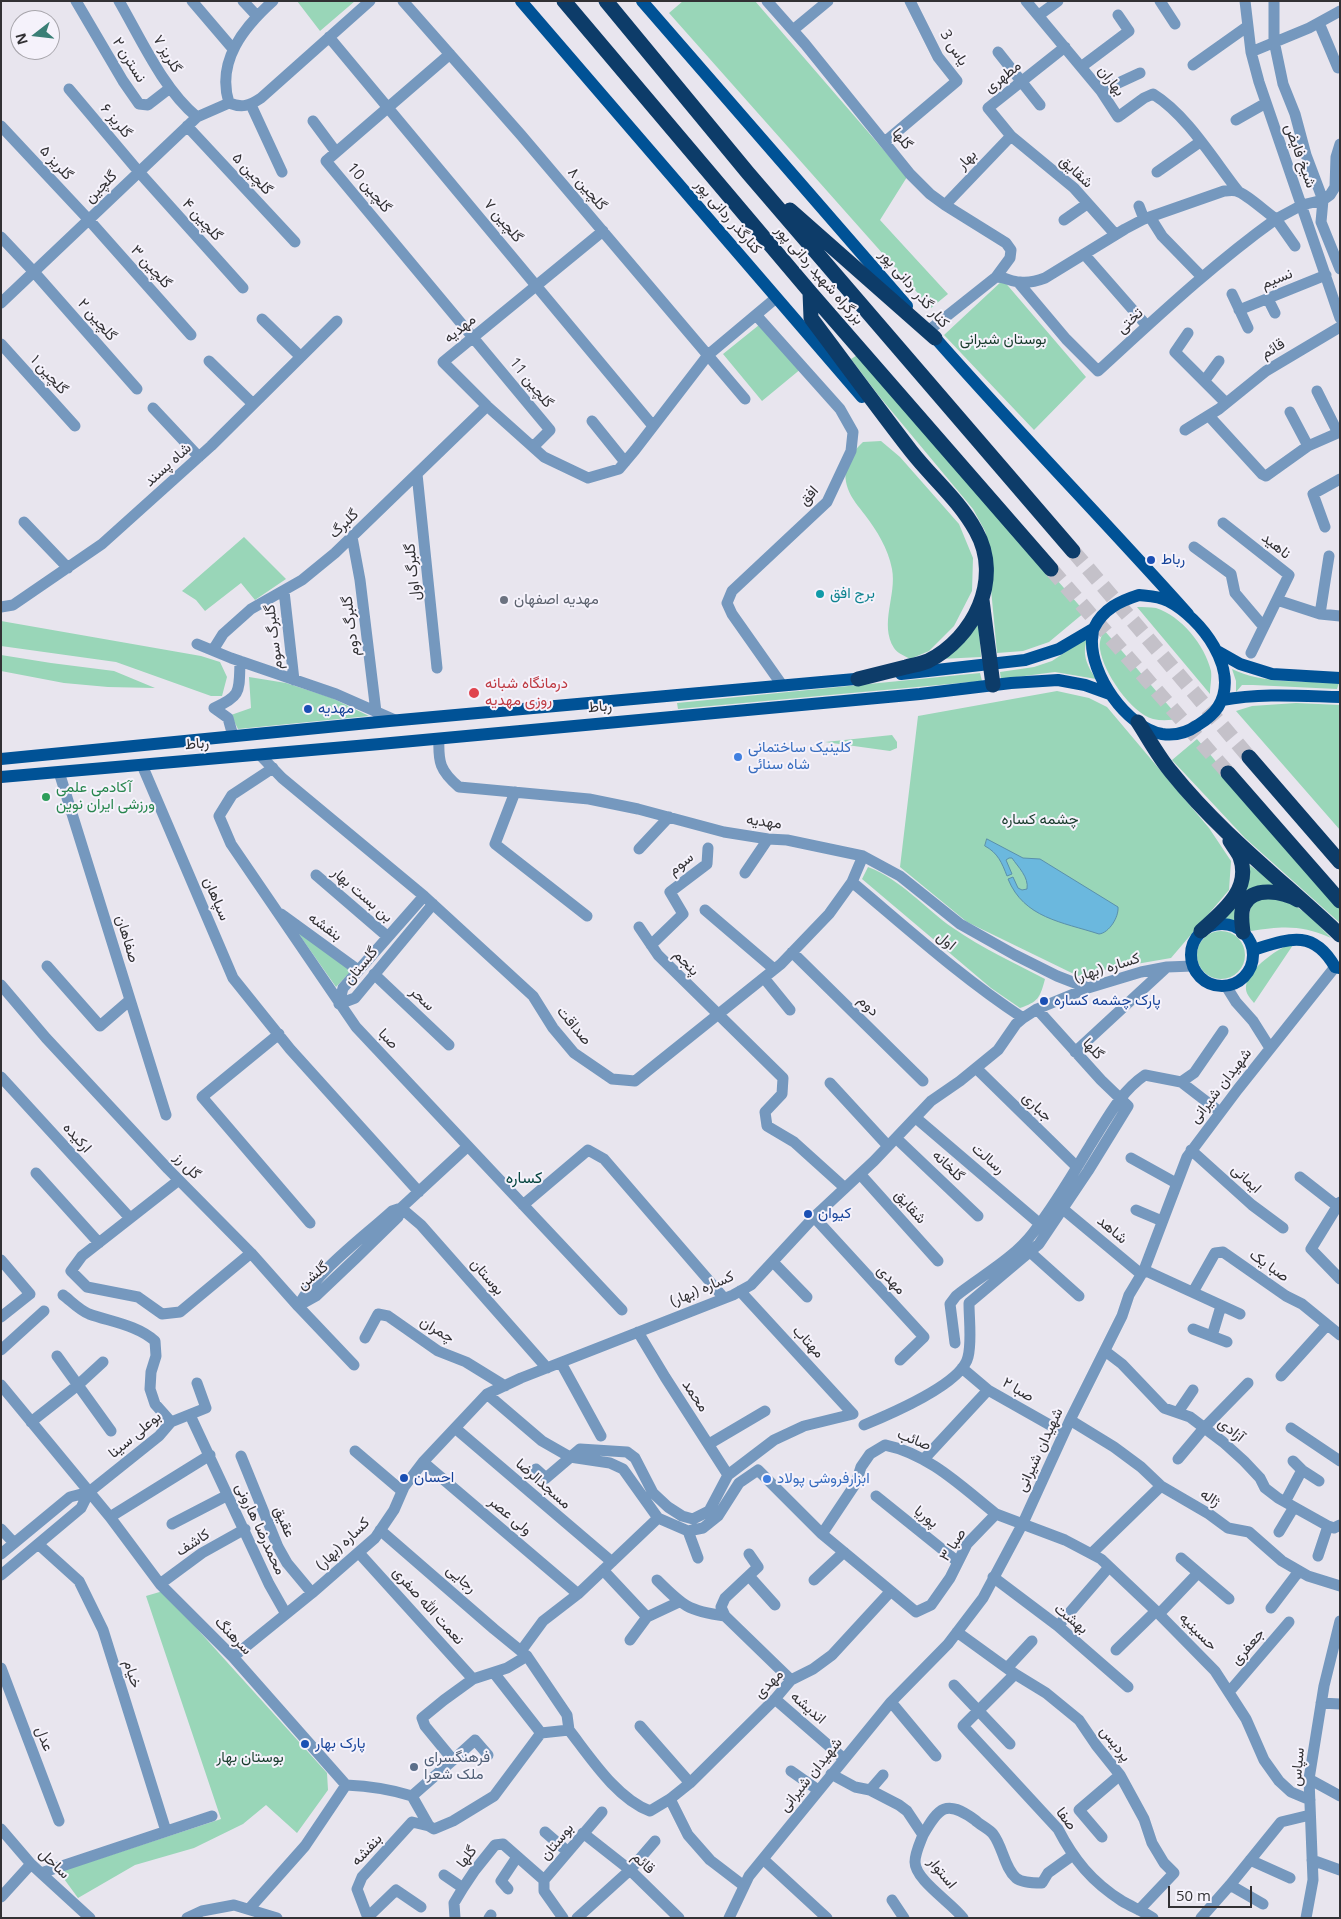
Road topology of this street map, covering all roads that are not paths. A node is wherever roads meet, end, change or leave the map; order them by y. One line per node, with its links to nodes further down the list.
1 (76, 1): 40 (street, نسترن ۲)
2 (119, 1): 40 (street, گلریز ۷)
3 (192, 1): 31 (street)
4 (244, 1): 22 (street)
5 (274, 1): 22 (street)
6 (370, 1): 28 (street)
7 (403, 1): 34 (street, گلچین ۸)
8 (521, 1): 89 (main road, کنارگذر ردانی پور)
9 (564, 1): 87 (highway, بزرگراه شهید ردانی پور)
10 (606, 1): 61 (highway, بزرگراه شهید ردانی پور)
11 (642, 1): 102 (main road, کنار گذر ردانی پور)
12 (768, 1): 27 (street, گلها)
13 (828, 1): 27 (street)
14 (910, 1): 54 (street, یاس 3)
15 (1026, 1): 23 (street, بهاران)
16 (1058, 1): 23 (street)
17 (1160, 1): 25 (street)
18 (1245, 1): 26 (street, شیخ فایض)
19 (1274, 1): 29 (street, شیخ فایض)
20 (1340, 11): 24 (street)
21 (1118, 15): 36 (street)
22 (257, 16): 31 (street)
23 (1039, 16): 30 (street, بهاران)
24 (1319, 23): 29 (street); 37 (street)
25 (1176, 24)
26 (1248, 26): 33 (street, شیخ فایض); 35 (street)
27 (793, 30): 54 (street, گلها)
28 (329, 37): 45 (street); 47 (street, گلچین ۷)
29 (1274, 42): 33 (street); 63 (street, شیخ فایض)
30 (1065, 48): 36 (street, بهاران); 39 (street, مطهری)
31 (233, 49): 43 (street)
32 (998, 52): 39 (street)
33 (1251, 52): 44 (street, شیخ فایض)
34 (450, 54): 47 (street, گلچین 10); 72 (street, گلچین ۸)
35 (1193, 65)
36 (1081, 67): 42 (street, بهاران)
37 (1338, 68)
38 (1140, 73): 42 (street)
39 (1021, 82): 46 (street); 53 (street, مطهری)
40 (170, 88): 48 (street, گلریز ۷)
41 (70, 89): 58 (street, گلریز ۶)
42 (1100, 91): 55 (street, بهاران)
43 (229, 103): 45 (street, گلچین); 48 (street, گلچین)
44 (1266, 103): 49 (street); 66 (street, شیخ فایض)
45 (251, 105): 59 (street)
46 (1040, 105)
47 (387, 108): 57 (street, گلچین 10); 85 (street, گلچین ۷)
48 (197, 117): 52 (street, گلچین)
49 (1236, 120)
50 (313, 121): 57 (street)
51 (1, 126): 70 (street, گلریز ۵)
52 (187, 126): 58 (street, گلچین); 75 (street, گلچین ۵)
53 (1011, 136): 64 (street, شقایق); 65 (street, بهار)
54 (886, 141): 65 (street, گلها)
55 (1200, 142): 60 (street); 62 (street, بهاران)
56 (1340, 144): 63 (street)
57 (336, 152): 104 (street, گلچین 10)
58 (139, 172): 70 (street, گلچین); 86 (street, گلچین ۴)
59 (282, 172)
60 (1157, 172)
61 (748, 173): 102 (highway); 137 (highway, بزرگراه شهید ردانی پور)
62 (1238, 191): 68 (street); 69 (street)
63 (1323, 200): 66 (street, تختی); 77 (street, شیخ فایض)
64 (1087, 204): 71 (street); 73 (street, شقایق)
65 (945, 205): 83 (street, گلها)
66 (1302, 205): 69 (street, تختی); 81 (street, شیخ فایض)
67 (1139, 206): 68 (street)
68 (1147, 218): 73 (street); 82 (street)
69 (1276, 219): 76 (street); 82 (street, تختی)
70 (89, 220): 80 (street, گلچین); 103 (street, گلچین ۳)
71 (1064, 220)
72 (602, 231): 85 (street, مهدیه); 106 (street, گلچین ۸)
73 (1115, 234): 78 (street)
74 (1, 237): 80 (street, گلچین ۲)
75 (296, 242)
76 (1294, 246)
77 (1337, 250): 79 (street, شیخ فایض)
78 (1084, 254): 84 (street); 98 (street)
79 (1340, 269)
80 (34, 272): 91 (street, گلچین); 111 (street, گلچین ۲)
81 (1326, 275): 90 (street, نسیم); 95 (street, شیخ فایض)
82 (1201, 276): 98 (street, تختی)
83 (996, 277): 84 (street); 102 (street)
84 (1018, 282): 98 (street, تختی)
85 (537, 285): 104 (street, مهدیه); 122 (street, گلچین ۷)
86 (243, 288)
87 (810, 292): 127 (highway); 140 (highway, بزرگراه شهید ردانی پور)
88 (1232, 294): 92 (street)
89 (776, 298): 94 (street, مهدیه); 127 (main road, کنارگذر ردانی پور)
90 (1268, 298): 92 (street, نسیم); 93 (street)
91 (1, 303)
92 (1239, 310): 100 (street)
93 (1275, 313)
94 (756, 315): 106 (street, مهدیه); 161 (street, افق)
95 (1340, 318)
96 (262, 319): 107 (street)
97 (336, 321): 107 (street, شاه پسند)
98 (1147, 326)
99 (1340, 327): 114 (street, قائم)
100 (1248, 328)
101 (1188, 333): 110 (street)
102 (932, 334): 145 (main road, کنار گذر ردانی پور)
103 (191, 335)
104 (474, 337): 116 (street, مهدیه); 126 (street, گلچین 11)
105 (1, 344): 121 (street, گلچین ۱)
106 (708, 355): 113 (street, گلچین ۸); 122 (street, مهدیه)
107 (301, 357): 115 (street, شاه پسند)
108 (209, 361): 115 (street)
109 (1219, 362): 110 (street)
110 (1205, 380): 114 (street)
111 (137, 389)
112 (1317, 392): 124 (street)
113 (745, 399)
114 (1226, 403): 119 (street, قائم)
115 (253, 404): 128 (street, شاه پسند)
116 (487, 406): 126 (street, مهدیه); 130 (street, گلبرگ)
117 (153, 408): 128 (street)
118 (1290, 412): 125 (street)
119 (1209, 416): 123 (street, قائم); 125 (street)
120 (592, 421): 129 (street)
121 (75, 426)
122 (653, 426): 129 (street, مهدیه)
123 (1185, 430)
124 (1339, 433): 125 (street)
125 (1308, 446)
126 (533, 447): 129 (street, مهدیه)
127 (913, 453): 142 (highway)
128 (199, 457): 139 (street, شاه پسند)
129 (625, 462)
130 (417, 474): 135 (street, گلبرگ); 156 (street, گلبرگ اول)
131 (1340, 480): 134 (street)
132 (24, 522): 139 (street)
133 (1224, 523): 143 (street, ناهید)
134 (1325, 527)
135 (352, 537): 141 (street, گلبرگ); 166 (street, گلبرگ دوم)
136 (1194, 546): 148 (street)
137 (1073, 551)
138 (1329, 556): 146 (street)
139 (68, 568): 144 (street, شاه پسند)
140 (1052, 568)
141 (284, 591): 151 (street, گلبرگ); 159 (street, گلبرگ سوم)
142 (982, 600): 155 (highway); 158 (highway)
143 (1276, 600): 146 (street); 148 (street, ناهید)
144 (1, 607)
145 (1188, 614): 149 (main road); 152 (main road)
146 (1320, 614): 147 (street)
147 (1340, 616)
148 (1263, 626): 153 (street, ناهید)
149 (1093, 629): 155 (main road, رباط); 162 (main road)
150 (196, 644): 151 (street)
151 (213, 650): 154 (street)
152 (1217, 651): 157 (main road); 165 (main road)
153 (1251, 653)
154 (240, 661): 159 (street); 170 (street)
155 (989, 664): 158 (main road, رباط); 160 (highway)
156 (437, 668)
157 (1340, 678)
158 (858, 679): 161 (main road, رباط)
159 (294, 680): 166 (street)
160 (993, 685): 162 (main road, رباط); 168 (main road, رباط)
161 (782, 686): 164 (main road, رباط)
162 (1110, 694): 169 (main road)
163 (1340, 697): 165 (main road)
164 (628, 699): 167 (main road, رباط); 168 (main road)
165 (1222, 700): 169 (main road)
166 (376, 712): 167 (street)
167 (395, 720): 170 (main road, رباط)
168 (630, 721): 171 (main road, رباط)
169 (1138, 722): 182 (highway)
170 (234, 736): 174 (main road, رباط)
171 (439, 739): 172 (main road, رباط); 180 (street, مهدیه)
172 (260, 755): 175 (main road, رباط); 176 (street, صداقت)
173 (1249, 757): 187 (highway)
174 (1, 759)
175 (142, 765): 177 (main road, رباط); 224 (street, سپاهان)
176 (273, 768): 191 (street, صداقت); 195 (street, صبا)
177 (59, 772): 179 (main road, رباط); 217 (street, صفاهان)
178 (1228, 773): 192 (highway)
179 (1, 777)
180 (515, 792): 181 (street, مهدیه); 197 (street)
181 (669, 817): 183 (street, مهدیه); 185 (street)
182 (1221, 827): 194 (highway); 199 (highway)
183 (768, 839): 186 (street, مهدیه); 188 (street)
184 (708, 848): 203 (street, سوم)
185 (639, 849)
186 (864, 856): 190 (street, صداقت); 216 (street, مهدیه)
187 (1340, 862)
188 (745, 873)
189 (316, 875): 202 (street, بن بست بهار)
190 (852, 882): 205 (street, صداقت); 222 (street, اول)
191 (424, 896): 193 (street, صداقت); 202 (street, گلستان)
192 (1340, 901)
193 (433, 904): 212 (street, گلستان); 221 (street, صداقت)
194 (1311, 907): 200 (highway); 201 (highway)
195 (274, 908): 210 (street, بنفشه); 218 (street, صبا)
196 (705, 910): 211 (street)
197 (587, 916)
198 (639, 927): 203 (street, پنجم)
199 (1201, 931): 200 (main road); 207 (main road)
200 (1243, 932): 204 (main road)
201 (1340, 935)
202 (388, 937): 210 (street, گلستان)
203 (651, 945): 221 (street, پنجم)
204 (1252, 950): 209 (main road); 215 (main road)
205 (792, 952): 211 (street, صداقت); 230 (street, دوم)
206 (46, 966): 217 (street)
207 (1193, 966): 208 (street, کساره (بهار)); 215 (main road)
208 (1167, 967): 216 (street, کساره (بهار)); 227 (street)
209 (1337, 968): 226 (street, شهیدان شیرانی)
210 (358, 970): 218 (street, گلستان)
211 (774, 970): 213 (street, صداقت)
212 (374, 974): 218 (street, گلستان); 225 (street, سحر)
213 (764, 978): 220 (street); 221 (street, صداقت)
214 (1, 985): 245 (street, گل رز)
215 (1226, 986): 226 (street)
216 (1088, 988): 219 (street, کساره (بهار))
217 (130, 1000): 235 (street, صفاهان)
218 (339, 1004): 238 (street, صبا)
219 (1037, 1009): 222 (street, کساره (بهار)); 227 (street, گلها)
220 (790, 1010)
221 (718, 1014): 247 (street)
222 (1023, 1018): 228 (street, کساره (بهار))
223 (1223, 1031): 231 (street)
224 (279, 1034): 248 (street, سپاهان); 258 (street)
225 (449, 1045)
226 (1270, 1048): 234 (street, شهیدان شیرانی)
227 (1075, 1052): 233 (street, گلها)
228 (976, 1068): 236 (street, کساره (بهار)); 241 (street, جباری)
229 (1, 1077): 256 (street, ارکیده)
230 (923, 1081)
231 (1181, 1082): 233 (street); 234 (street)
232 (830, 1083): 237 (street, گلخانه)
233 (1120, 1097): 241 (street); 252 (street, گلها)
234 (1220, 1112): 239 (street, شهیدان شیرانی)
235 (166, 1115)
236 (916, 1118): 237 (street, کساره (بهار)); 259 (street, رسالت)
237 (892, 1142): 243 (street, کساره (بهار)); 254 (street, گلخانه)
238 (468, 1147): 248 (street, گلشن); 250 (street, صبا)
239 (1192, 1150): 246 (street, شهیدان شیرانی); 260 (street, ایمانی)
240 (1131, 1158): 246 (street)
241 (1077, 1167): 259 (street)
242 (36, 1173): 261 (street)
243 (860, 1174): 247 (street, کساره (بهار)); 265 (street, شقایق)
244 (1300, 1177): 249 (street)
245 (179, 1180): 256 (street); 263 (street, گل رز)
246 (1176, 1183): 257 (street, شهیدان شیرانی)
247 (846, 1188): 255 (street, کساره (بهار))
248 (419, 1192): 251 (street, گلشن)
249 (1338, 1204): 268 (street)
250 (523, 1205): 274 (street); 277 (street, صبا)
251 (401, 1208): 275 (street, گلشن); 296 (street, بوستان)
252 (1063, 1209): 262 (street); 267 (street, شاهد)
253 (1136, 1210): 257 (street)
254 (978, 1216)
255 (814, 1217): 266 (street, کساره (بهار)); 292 (street, مهدی)
256 (130, 1218): 261 (street)
257 (1162, 1221): 267 (street, شهیدان شیرانی)
258 (310, 1223)
259 (1040, 1224): 288 (street)
260 (1283, 1228)
261 (99, 1243): 263 (street)
262 (1030, 1252): 272 (street); 297 (street)
263 (251, 1253): 275 (street, گل رز)
264 (1, 1260): 280 (street)
265 (938, 1261)
266 (773, 1262): 269 (street, کساره (بهار)); 273 (street)
267 (1143, 1272): 270 (street); 290 (street, شهیدان شیرانی)
268 (1340, 1279)
269 (740, 1291): 274 (street, کساره (بهار)); 332 (street, مهتاب)
270 (1193, 1292): 276 (street); 281 (street, صبا یک)
271 (63, 1295): 312 (street)
272 (1079, 1296)
273 (807, 1297)
274 (724, 1298): 283 (street, کساره (بهار))
275 (298, 1306): 295 (street, گل رز)
276 (1221, 1306): 279 (street); 285 (street)
277 (622, 1310)
278 (44, 1311): 289 (street)
279 (1240, 1314)
280 (1, 1317)
281 (1327, 1325): 284 (street, صبا یک); 298 (street)
282 (1193, 1329): 285 (street)
283 (638, 1332): 294 (street, کساره (بهار)); 320 (street, محمد)
284 (1340, 1335)
285 (1212, 1336): 287 (street)
286 (365, 1338): 303 (street, چمران)
287 (1227, 1342)
288 (955, 1343)
289 (1, 1350)
290 (1105, 1351): 308 (street, آزادی); 310 (street, شهیدان شیرانی)
291 (57, 1356): 302 (street)
292 (900, 1360)
293 (103, 1362): 302 (street)
294 (561, 1362): 296 (street, کساره (بهار)); 319 (street)
295 (354, 1365)
296 (547, 1368): 303 (street, کساره (بهار))
297 (962, 1368): 304 (street, صبا ۲); 313 (street)
298 (1281, 1376)
299 (1248, 1383): 315 (street)
300 (1, 1384): 311 (street, سرهنگ)
301 (197, 1384): 309 (street, بوعلی سینا)
302 (78, 1385): 311 (street); 317 (street)
303 (505, 1386): 306 (street, کساره (بهار))
304 (988, 1390): 318 (street, صبا ۲); 325 (street)
305 (1193, 1390): 308 (street)
306 (487, 1394): 314 (street, کساره (بهار)); 324 (street)
307 (765, 1411): 320 (street)
308 (1178, 1412): 315 (street, آزادی)
309 (190, 1415): 312 (street, بوعلی سینا); 322 (street, محمدرضا هارونی)
310 (1070, 1420): 318 (street, شهیدان شیرانی); 334 (street, ژاله)
311 (31, 1422): 336 (street, سرهنگ)
312 (170, 1422): 336 (street, بوعلی سینا)
313 (864, 1425)
314 (455, 1428): 329 (street, کساره (بهار)); 362 (street, مسجدالرضا)
315 (1204, 1428): 326 (street); 339 (street, آزادی)
316 (1291, 1428): 328 (street)
317 (111, 1431)
318 (1064, 1433): 343 (street, شهیدان شیرانی)
319 (601, 1436)
320 (709, 1444): 332 (street, محمد)
321 (355, 1451): 335 (street)
322 (210, 1455): 337 (street, محمدرضا هارونی); 341 (street)
323 (241, 1456): 375 (street, عقیق)
324 (570, 1457): 330 (street); 332 (street); 342 (street)
325 (924, 1459): 340 (street, صائب); 351 (street, صائب)
326 (1178, 1459)
327 (1293, 1461): 331 (street)
328 (1340, 1461)
329 (423, 1462): 335 (street, کساره (بهار)); 377 (street, ولی عصر)
330 (536, 1469)
331 (1302, 1470): 333 (street); 339 (street)
332 (728, 1475)
333 (1319, 1481)
334 (1161, 1486): 356 (street); 366 (street, ژاله)
335 (402, 1491): 348 (street, کساره (بهار))
336 (89, 1492): 341 (street, سرهنگ); 352 (street, بوعلی سینا); 353 (street, بوعلی سینا)
337 (228, 1495): 344 (street); 347 (street, محمدرضا هارونی)
338 (876, 1496): 363 (street, پوریا)
339 (1289, 1504): 345 (street, آزادی); 350 (street)
340 (996, 1514): 343 (street); 363 (street, صبا ۳)
341 (110, 1517): 373 (street, سرهنگ)
342 (658, 1518): 349 (street); 362 (street)
343 (1023, 1523): 356 (street, حسینیه); 370 (street, شهیدان شیرانی)
344 (172, 1524)
345 (1334, 1525): 359 (street)
346 (1, 1529): 352 (street)
347 (245, 1529): 373 (street, کاشف); 383 (street, محمدرضا هارونی)
348 (380, 1530): 355 (street, کساره (بهار)); 393 (street, رجایی)
349 (688, 1531): 351 (street); 360 (street)
350 (1279, 1532)
351 (822, 1534): 354 (street)
352 (14, 1543): 357 (street, بوعلی سینا)
353 (38, 1544): 368 (street, بوعلی سینا); 435 (street, خیام)
354 (844, 1552): 372 (street); 376 (street)
355 (360, 1553): 375 (street, کساره (بهار)); 398 (street, نعمت الله صفری)
356 (1092, 1553): 364 (street, حسینیه)
357 (1, 1554)
358 (750, 1554): 369 (street)
359 (1318, 1556)
360 (698, 1558)
361 (1182, 1558): 367 (street)
362 (612, 1562): 365 (street)
363 (958, 1562): 376 (street, صبا ۳)
364 (1109, 1566): 382 (street, حسینیه); 388 (street)
365 (603, 1570): 377 (street); 385 (street)
366 (1298, 1571): 374 (street, ژاله); 381 (street)
367 (1198, 1573): 378 (street); 382 (street)
368 (1, 1575)
369 (749, 1576): 380 (street); 384 (street)
370 (993, 1577): 388 (street, بهشت); 389 (street, شهیدان شیرانی)
371 (657, 1580): 379 (street)
372 (814, 1580)
373 (160, 1584): 394 (street, سرهنگ)
374 (1340, 1586)
375 (312, 1592): 383 (street, کساره (بهار))
376 (890, 1592): 399 (street, مهدی)
377 (578, 1594): 393 (street)
378 (1229, 1599)
379 (679, 1602): 384 (street); 385 (street)
380 (776, 1605)
381 (1271, 1608)
382 (1158, 1613): 392 (street); 402 (street, حسینیه)
383 (286, 1614): 394 (street, کساره (بهار))
384 (725, 1616): 399 (street)
385 (647, 1617): 390 (street)
386 (1340, 1621): 405 (street, سپاس)
387 (1289, 1622): 402 (street, جعفری)
388 (1058, 1626): 401 (street, بهشت)
389 (956, 1632): 396 (street, پردیس); 404 (street, شهیدان شیرانی)
390 (630, 1640)
391 (1032, 1641): 396 (street)
392 (1116, 1650)
393 (524, 1653): 397 (street); 409 (street)
394 (234, 1657): 422 (street, سرهنگ)
395 (1, 1668): 432 (street, عدل)
396 (1011, 1671): 407 (street); 418 (street, پردیس)
397 (494, 1673): 398 (street); 410 (street)
398 (473, 1680): 415 (street)
399 (791, 1680): 403 (street, مهدی)
400 (954, 1685): 407 (street)
401 (1128, 1687)
402 (1228, 1692): 428 (street, حسینیه)
403 (775, 1699): 414 (street, اندیشه); 421 (street, مهدی)
404 (891, 1702): 413 (street); 414 (street, شهیدان شیرانی)
405 (1321, 1703): 406 (street); 420 (street, سپاس)
406 (1340, 1704)
407 (979, 1712): 411 (street); 442 (street, صفا)
408 (640, 1726): 421 (street)
409 (569, 1730): 410 (street); 427 (street, مهدی)
410 (541, 1733): 433 (street, بنفشه)
411 (1010, 1744)
412 (488, 1755): 415 (street)
413 (936, 1756)
414 (844, 1759): 417 (street, شهیدان شیرانی)
415 (453, 1760): 425 (street)
416 (791, 1771): 423 (street)
417 (831, 1774): 423 (street, شهیدان شیرانی); 424 (street)
418 (1120, 1775): 439 (street); 463 (street, پردیس)
419 (884, 1776): 424 (street)
420 (1309, 1779): 426 (street); 428 (street, سپاس)
421 (690, 1783): 427 (street, مهدی)
422 (346, 1785): 425 (street); 462 (street)
423 (818, 1790): 444 (street, شهیدان شیرانی)
424 (870, 1790): 438 (street)
425 (412, 1796): 433 (street)
426 (1340, 1796)
427 (670, 1800): 455 (street)
428 (1310, 1800): 430 (street, سپاس)
429 (602, 1812): 437 (street, بوستان)
430 (1310, 1815): 445 (street); 446 (street, سپاس)
431 (212, 1816): 435 (street)
432 (59, 1821)
433 (429, 1826): 464 (street, بنفشه)
434 (1, 1829): 447 (street, ساحل)
435 (166, 1831): 450 (street)
436 (545, 1832): 441 (street)
437 (583, 1833): 441 (street, بوستان); 448 (street, قائم)
438 (923, 1835): 442 (street); 475 (street, استوار)
439 (1102, 1837)
440 (655, 1841): 448 (street)
441 (568, 1852): 453 (street, بوستان)
442 (1073, 1855): 463 (street, صفا)
443 (517, 1857): 453 (street, گلها); 456 (street, گلها); 457 (street)
444 (763, 1859): 455 (street, شهیدان شیرانی); 473 (street)
445 (1250, 1860): 452 (street); 454 (street)
446 (1312, 1860): 449 (street); 478 (street, سپاس)
447 (31, 1864): 450 (street, ساحل); 458 (street)
448 (630, 1870): 470 (street); 471 (street, قائم)
449 (1340, 1870)
450 (41, 1873): 465 (street, ساحل)
451 (444, 1875): 456 (street)
452 (1290, 1878)
453 (544, 1880): 469 (street, بوستان)
454 (1230, 1885): 460 (street); 477 (street)
455 (744, 1886): 472 (street, شهیدان شیرانی)
456 (463, 1888): 468 (street, گلها)
457 (508, 1889)
458 (1, 1897)
459 (892, 1900): 474 (street)
460 (1264, 1904)
461 (422, 1908): 464 (street)
462 (249, 1909): 466 (street); 467 (street)
463 (1138, 1910): 476 (street, صفا)
464 (368, 1917)
465 (90, 1918)
466 (187, 1918)
467 (277, 1918)
468 (455, 1918)
469 (563, 1918)
470 (577, 1918)
471 (678, 1918)
472 (729, 1918)
473 (826, 1918)
474 (904, 1918)
475 (963, 1918)
476 (1153, 1918)
477 (1201, 1918)
478 (1306, 1918)

